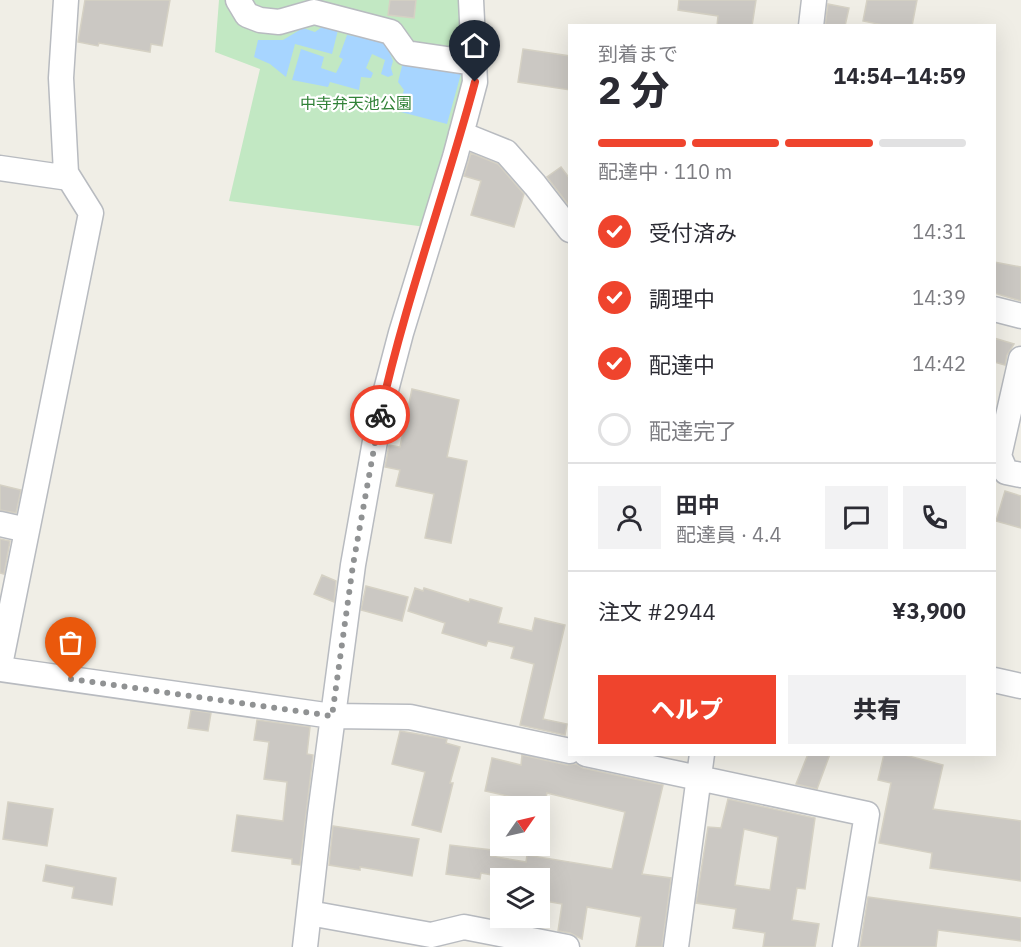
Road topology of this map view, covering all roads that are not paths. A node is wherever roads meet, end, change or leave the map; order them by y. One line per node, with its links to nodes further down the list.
1 (66, 0): 9 (street)
2 (238, 0): 6 (street)
3 (471, 0): 6 (street)
4 (814, 0): 5 (street)
5 (811, 24)
6 (474, 63): 7 (street)
7 (461, 134): 10 (street); 20 (street)
8 (0, 168): 9 (street)
9 (69, 178): 16 (street)
10 (568, 227)
11 (996, 310): 12 (street)
12 (1021, 316)
13 (1021, 359): 14 (street)
14 (1021, 475)
15 (0, 524): 16 (street)
16 (27, 530): 17 (street)
17 (0, 667): 20 (street)
18 (996, 680): 19 (street)
19 (1021, 686)
20 (332, 716): 21 (street); 25 (street)
21 (568, 751)
22 (595, 756): 24 (street)
23 (702, 756): 24 (street)
24 (698, 779): 28 (street); 29 (street)
25 (309, 913): 26 (street); 27 (street)
26 (305, 947)
27 (567, 947)
28 (676, 947)
29 (844, 947)

